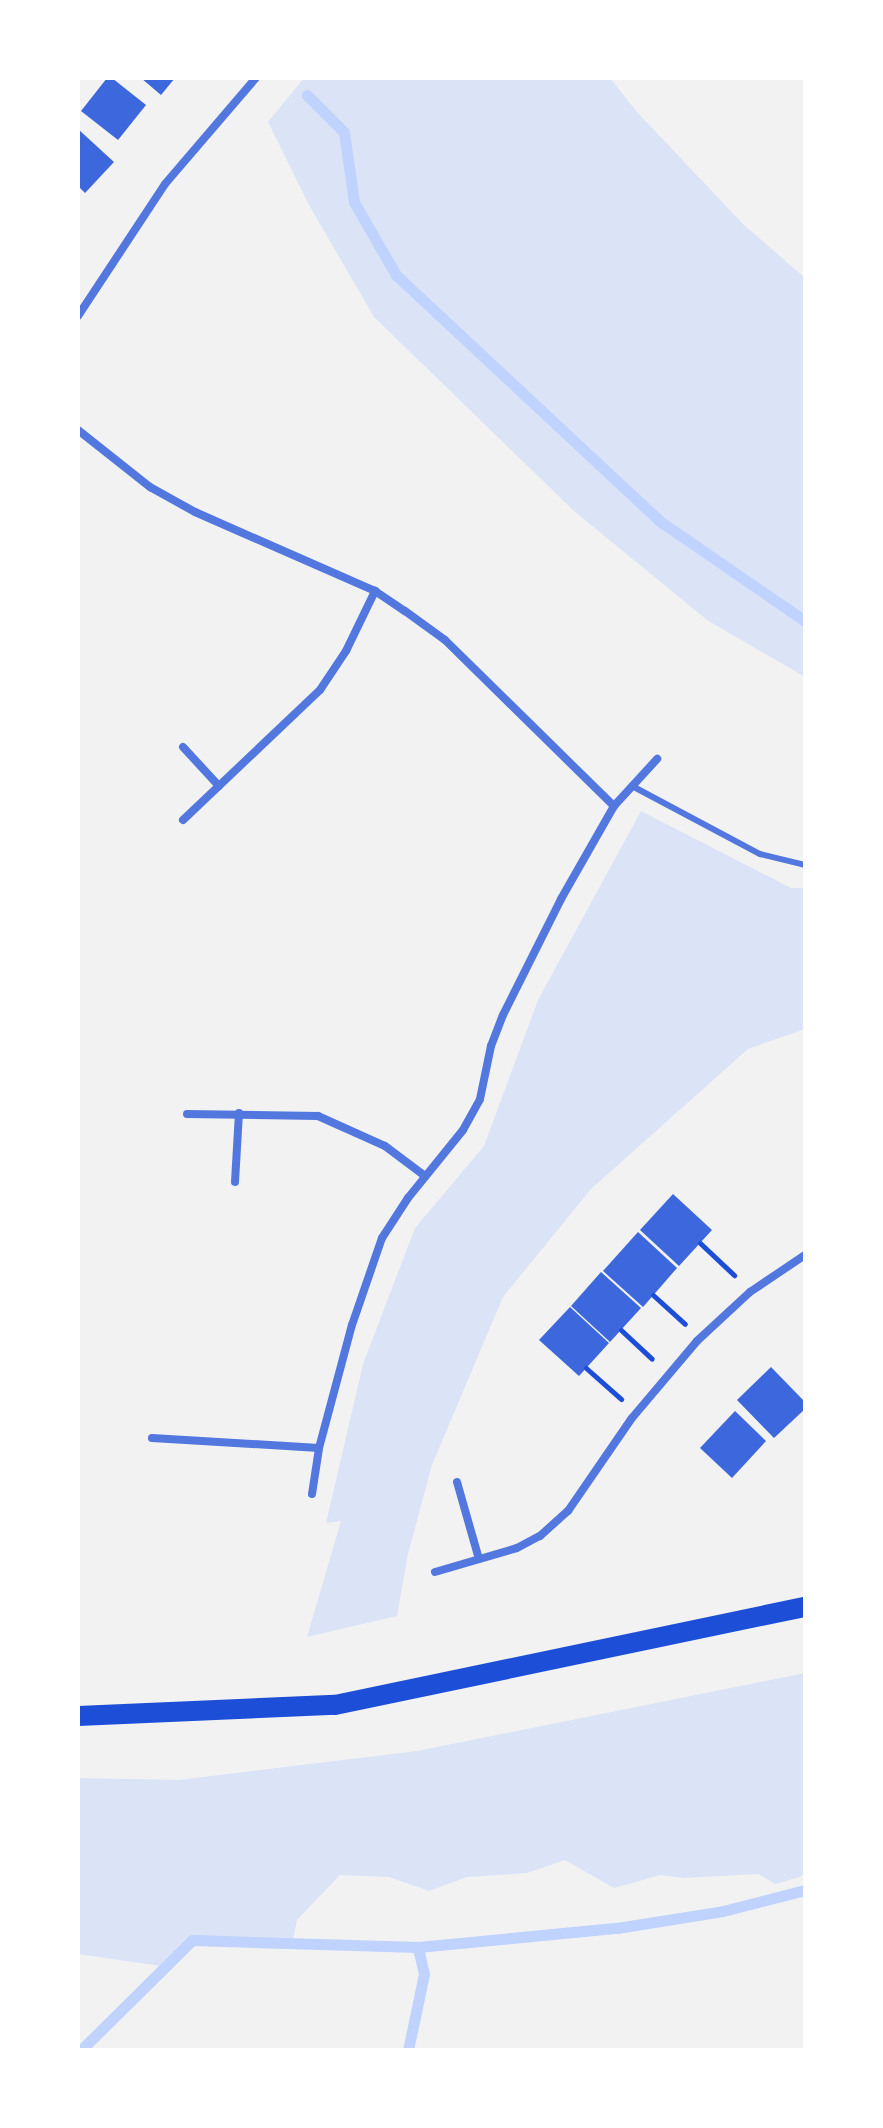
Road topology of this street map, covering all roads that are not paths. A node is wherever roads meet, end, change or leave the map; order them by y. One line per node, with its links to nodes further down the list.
1 (256, 78): 2 (street)
2 (78, 316)
3 (78, 430): 4 (street)
4 (375, 591): 7 (street); 9 (street)
5 (183, 747): 7 (street)
6 (657, 759): 8 (street)
7 (219, 786): 10 (street)
8 (632, 786): 9 (street); 11 (lane)
9 (614, 806): 14 (street)
10 (183, 820)
11 (805, 865)
12 (239, 1113): 13 (street); 14 (street); 15 (street)
13 (187, 1114)
14 (425, 1176): 18 (street)
15 (235, 1182)
16 (805, 1255): 21 (street)
17 (152, 1438): 18 (street)
18 (319, 1448): 20 (street)
19 (457, 1482): 21 (street)
20 (312, 1494)
21 (479, 1559): 22 (street)
22 (435, 1572)
23 (805, 1607): 24 (main road)
24 (78, 1716)

